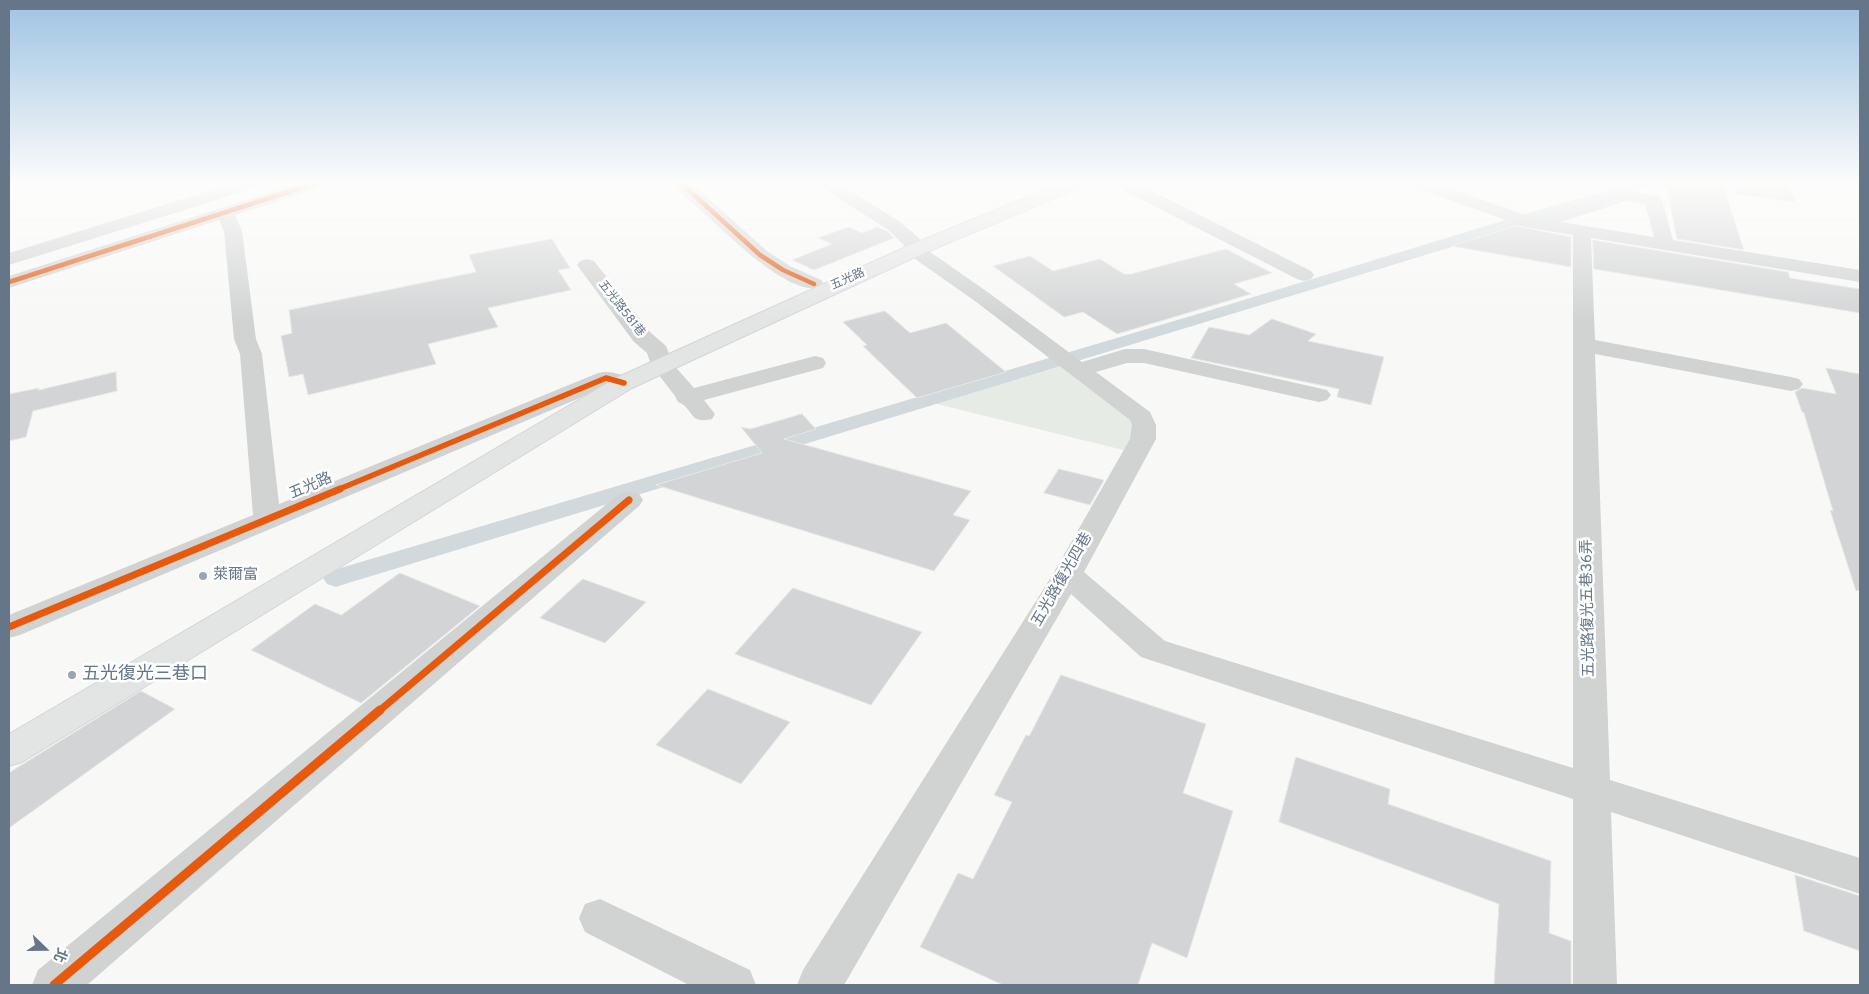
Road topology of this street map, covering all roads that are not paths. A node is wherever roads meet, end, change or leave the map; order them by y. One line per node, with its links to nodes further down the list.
1 (114, 229): 16 (street)
2 (128, 229): 18 (street)
3 (142, 229): 19 (street)
4 (174, 229): 22 (street)
5 (232, 229): 34 (street)
6 (732, 229): 23 (street)
7 (897, 229): 15 (street, 五光路復光四巷)
8 (952, 229): 15 (main road, 五光路)
9 (956, 229): 15 (main road, 五光路)
10 (1214, 229): 20 (street)
11 (1566, 229): 13 (street)
12 (1661, 229): 14 (street)
13 (1582, 232): 14 (street); 24 (street, 五光路復光五巷36弄)
14 (1665, 245): 21 (street)
15 (914, 246): 23 (main road, 五光路); 25 (main road, 五光路); 27 (street, 五光路復光四巷)
16 (9, 259)
17 (587, 265): 25 (street, 五光路581巷)
18 (9, 266)
19 (9, 275)
20 (1304, 275)
21 (1860, 276)
22 (9, 282)
23 (814, 284): 25 (main road, 五光路)
24 (1584, 345): 29 (street); 39 (street, 五光路復光五巷36弄)
25 (660, 358): 28 (main road, 五光路); 31 (street, 五光路581巷)
26 (815, 363): 31 (street)
27 (1070, 363): 30 (street); 35 (street, 五光路復光四巷)
28 (615, 381): 34 (street, 五光路); 37 (main road, 五光路); 38 (main road, 五光路)
29 (1791, 384)
30 (1319, 395)
31 (686, 397): 32 (street, 五光路581巷)
32 (703, 414)
33 (629, 500): 42 (street)
34 (267, 519): 36 (street, 五光路)
35 (1068, 574): 39 (street); 44 (street, 五光路復光四巷)
36 (9, 628)
37 (9, 731)
38 (9, 752)
39 (1593, 790): 40 (street); 45 (street, 五光路復光五巷36弄)
40 (1860, 876)
41 (600, 918): 43 (street)
42 (54, 985)
43 (734, 985)
44 (818, 985)
45 (1595, 985)

